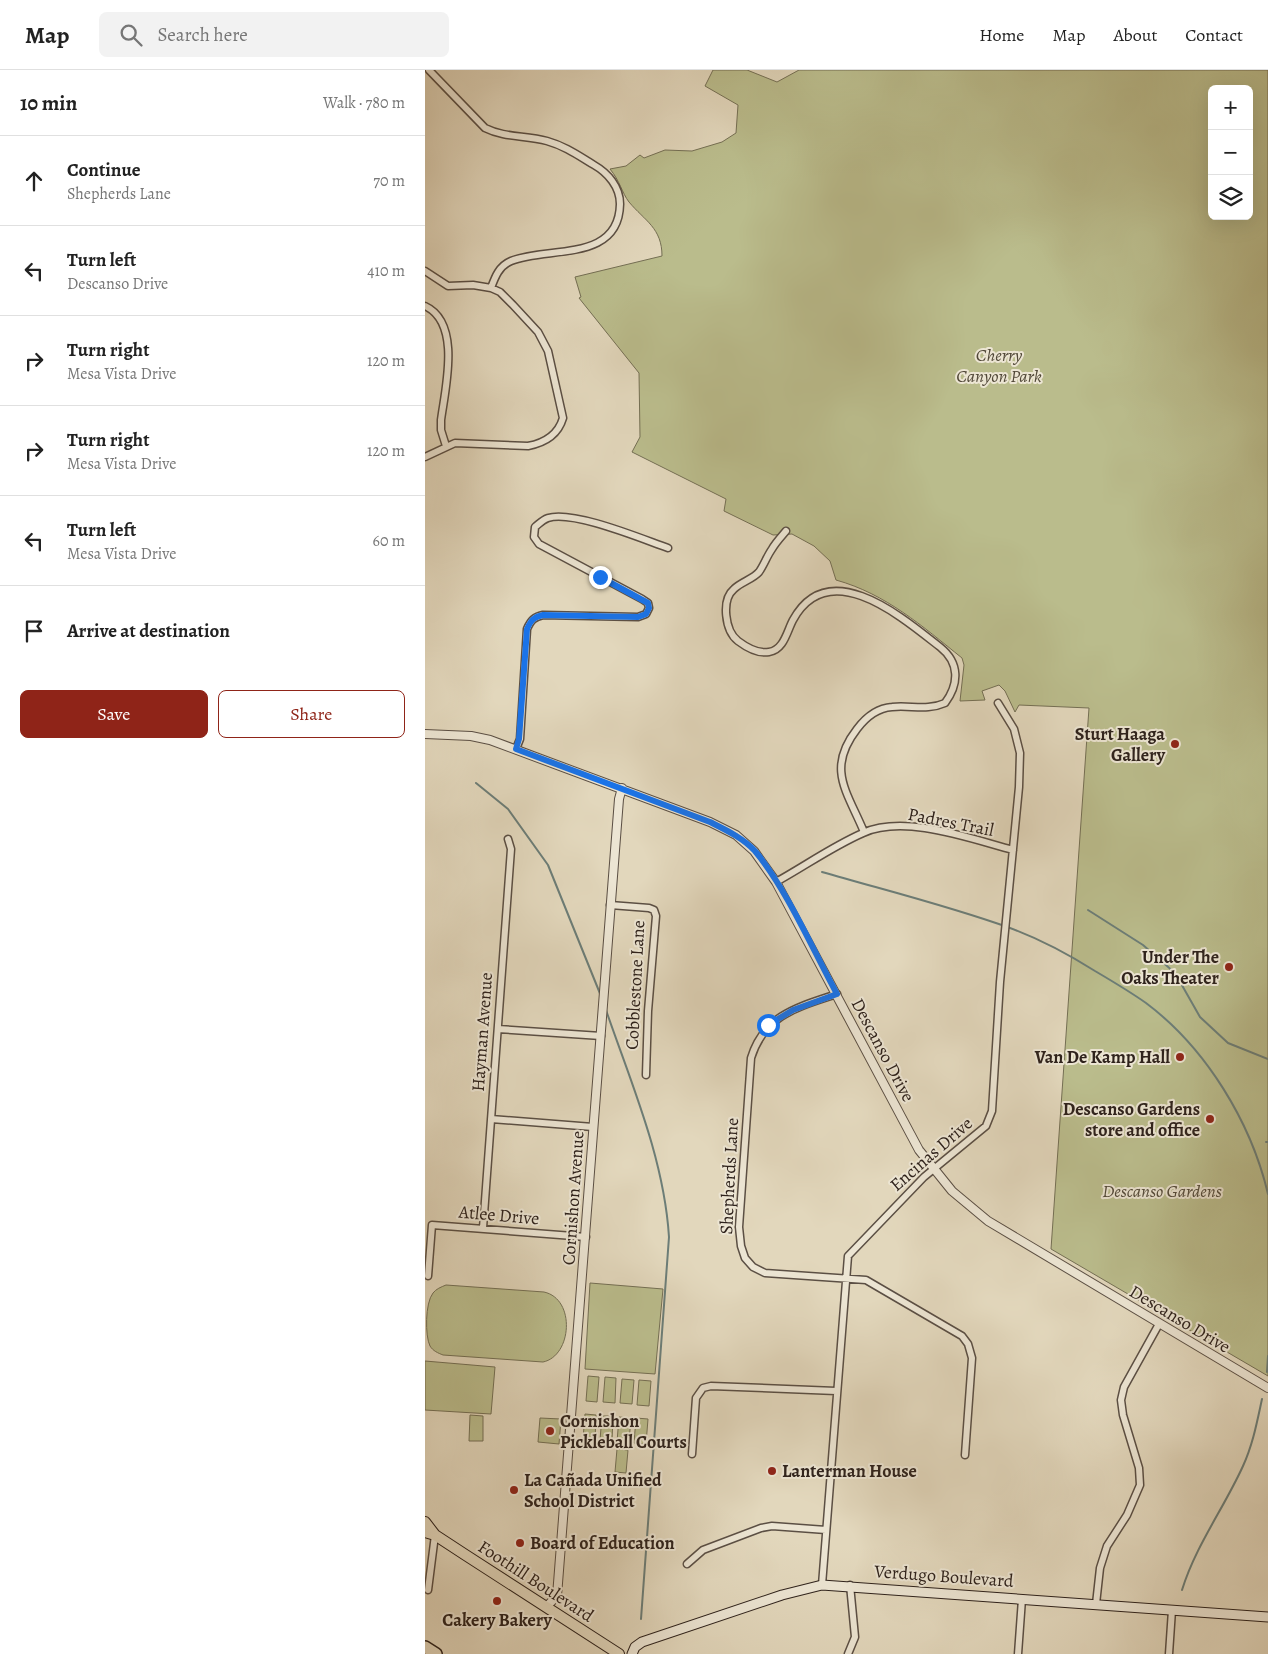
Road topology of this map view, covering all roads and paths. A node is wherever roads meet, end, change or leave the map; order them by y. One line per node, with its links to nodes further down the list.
1 (429, 70): 3 (street)
2 (425, 271): 3 (street)
3 (491, 288): 5 (street)
4 (425, 306): 5 (street)
5 (446, 446): 6 (street)
6 (425, 457)
7 (786, 531): 13 (street)
8 (668, 548): 11 (street)
9 (998, 703): 15 (street, Encinas Drive)
10 (425, 734): 11 (street, Descanso Drive)
11 (516, 749): 12 (street, Descanso Drive)
12 (622, 788): 16 (street, Descanso Drive); 17 (street, Cornishon Avenue)
13 (864, 832): 15 (street, Padres Trail); 16 (street, Padres Trail)
14 (508, 839): 19 (street, Hayman Avenue)
15 (1013, 850): 24 (street, Encinas Drive)
16 (776, 882): 18 (street, Descanso Drive)
17 (610, 905): 20 (street, Cornishon Avenue); 21 (street, Cobblestone Lane)
18 (837, 994): 24 (street, Descanso Drive); 28 (street, Shepherds Lane)
19 (499, 1029): 20 (street); 22 (street, Hayman Avenue)
20 (601, 1036): 23 (street, Cornishon Avenue)
21 (646, 1075)
22 (491, 1119): 23 (street); 25 (street, Hayman Avenue)
23 (593, 1127): 26 (street, Cornishon Avenue)
24 (933, 1169): 28 (street, Encinas Drive); 29 (street, Descanso Drive)
25 (483, 1228): 26 (street, Atlee Drive); 27 (street, Atlee Drive)
26 (586, 1237): 43 (street, Cornishon Avenue)
27 (427, 1276)
28 (846, 1278): 31 (street, Encinas Drive); 33 (street, Shepherds Lane)
29 (1159, 1324): 30 (street, Descanso Drive); 42 (street)
30 (1268, 1388)
31 (836, 1391): 32 (street); 35 (street, Encinas Drive)
32 (692, 1454)
33 (965, 1455)
34 (425, 1522): 36 (main road, Foothill Boulevard)
35 (826, 1530): 37 (street); 38 (street, Encinas Drive)
36 (430, 1534): 40 (street); 43 (main road, Foothill Boulevard)
37 (687, 1564)
38 (822, 1585): 39 (main road, Verdugo Boulevard); 49 (main road, Verdugo Boulevard)
39 (850, 1585): 41 (main road, Verdugo Boulevard); 50 (street)
40 (428, 1590)
41 (1022, 1598): 42 (main road, Verdugo Boulevard); 51 (street)
42 (1096, 1604): 44 (main road, Verdugo Boulevard)
43 (545, 1607): 48 (main road, Foothill Boulevard)
44 (1172, 1610): 45 (main road, Verdugo Boulevard); 52 (street)
45 (1268, 1617)
46 (425, 1647): 47 (highway)
47 (436, 1654)
48 (619, 1654)
49 (632, 1654)
50 (847, 1654)
51 (1017, 1654)
52 (1169, 1654)

